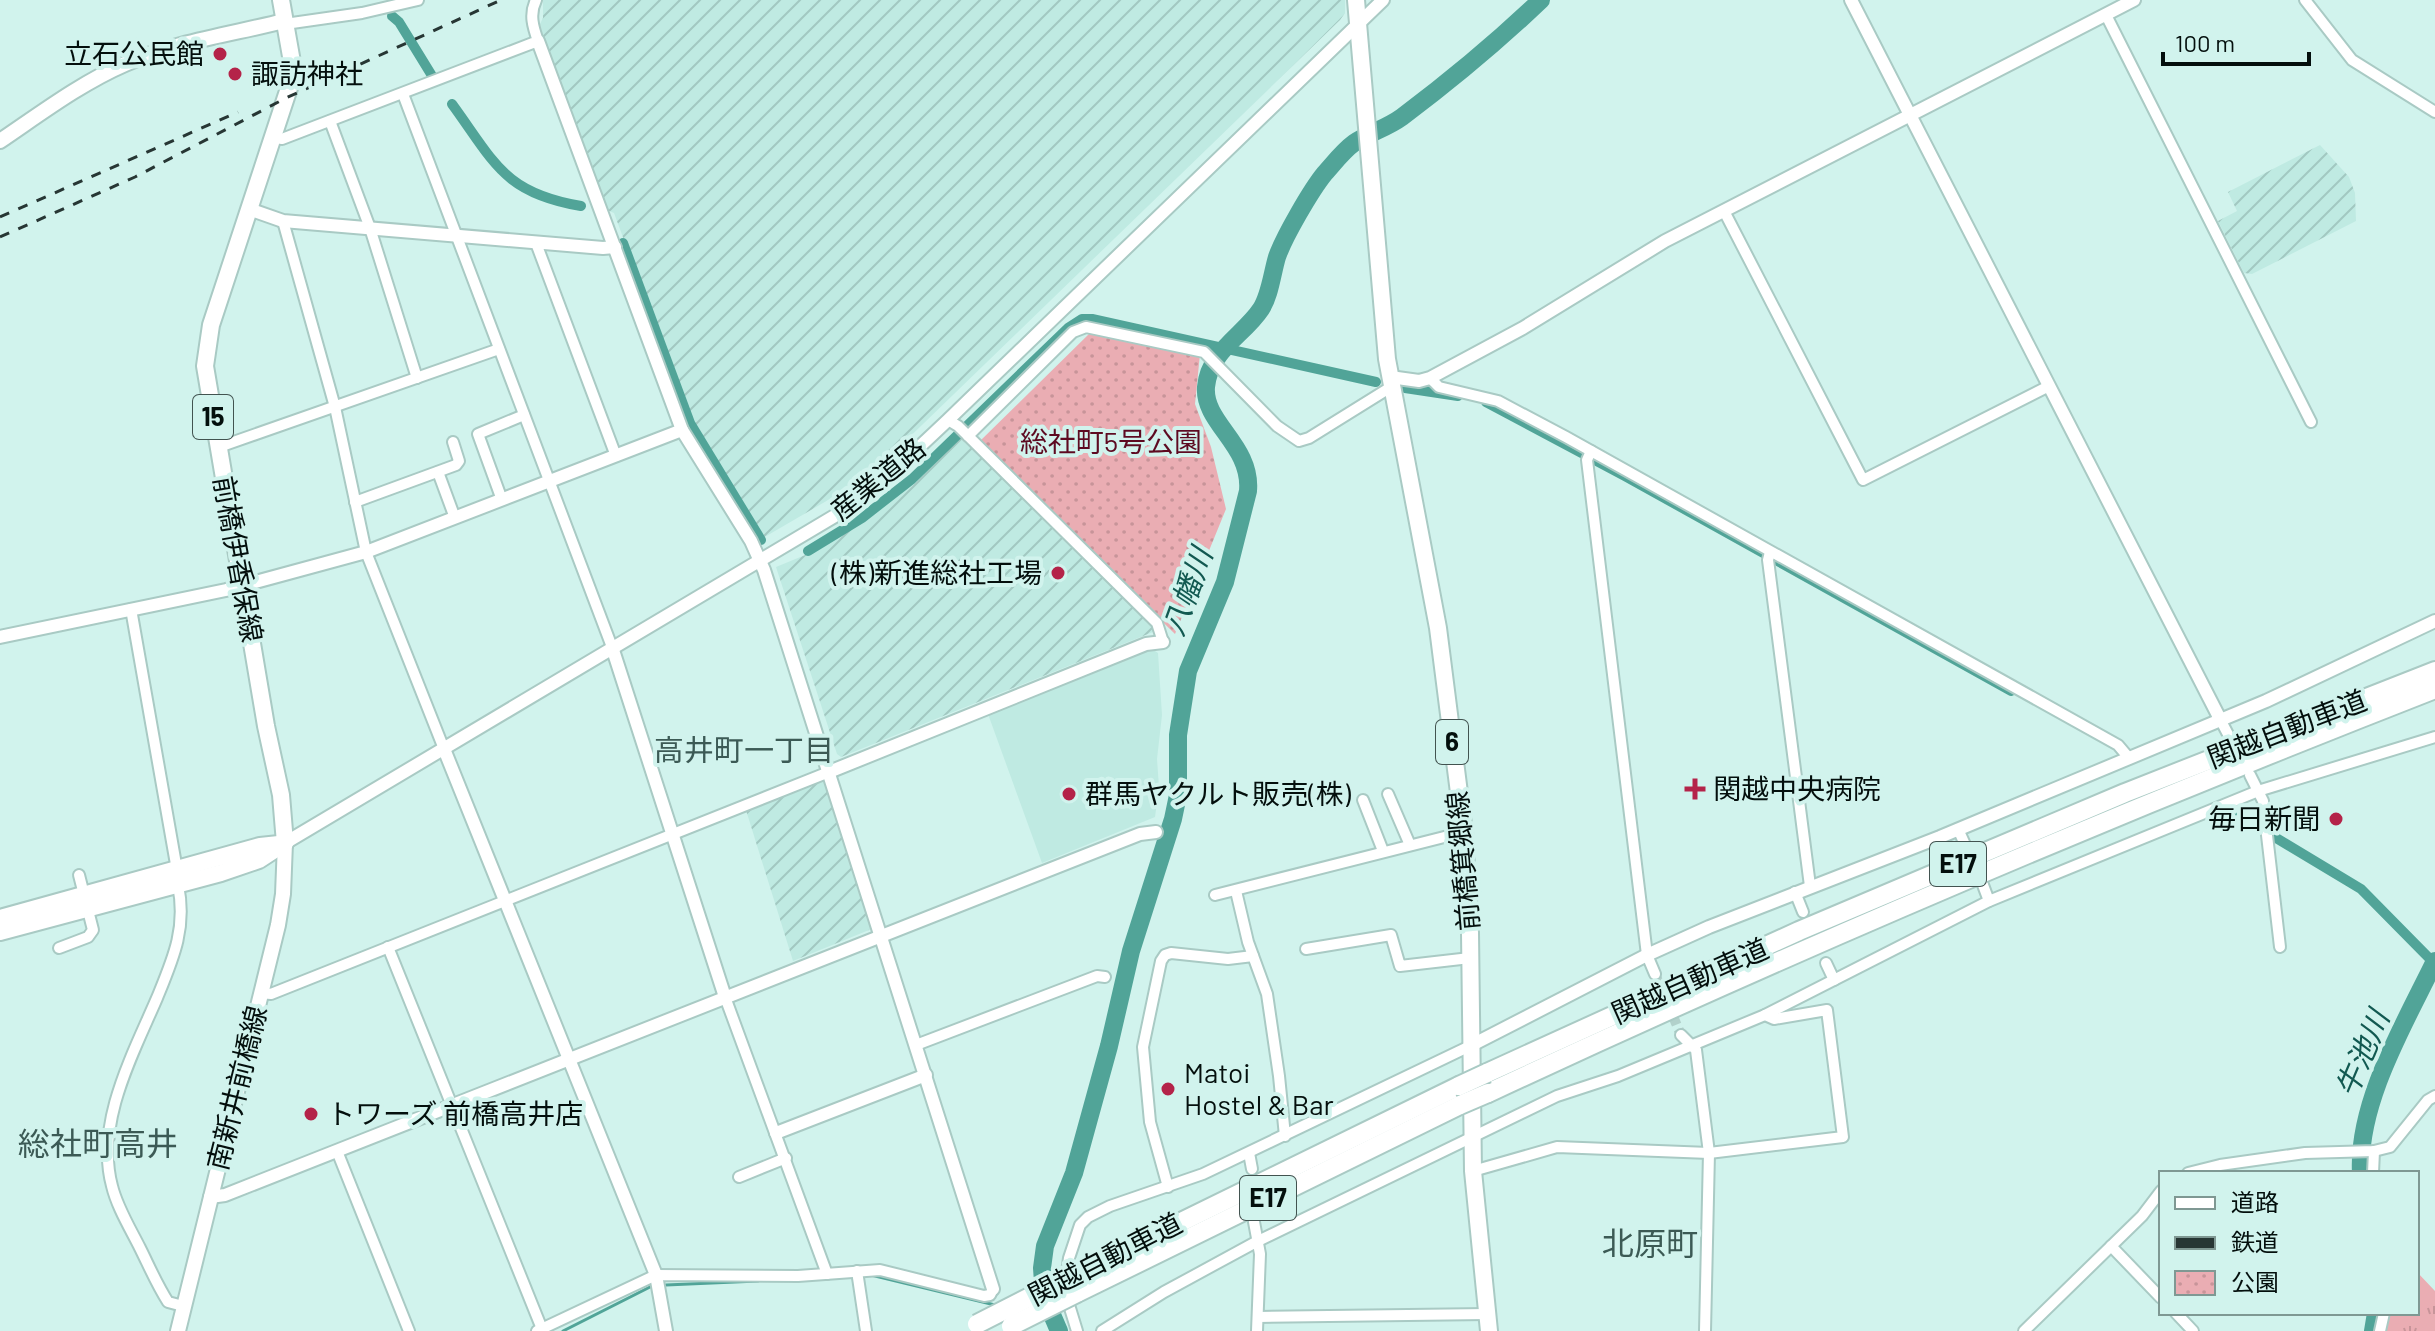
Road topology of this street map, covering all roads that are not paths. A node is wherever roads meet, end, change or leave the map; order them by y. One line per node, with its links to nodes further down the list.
1 (281, 0): 10 (main road, 前橋伊香保線 / 15)
2 (418, 0): 10 (street)
3 (536, 0): 12 (street)
4 (1356, 0): 11 (main road, 6)
5 (1383, 0): 11 (street, 産業道路)
6 (1851, 0): 15 (street)
7 (2134, 0): 9 (street)
8 (2305, 0): 14 (street)
9 (2106, 15): 15 (street); 34 (street)
10 (284, 21): 17 (main road, 前橋伊香保線 / 15); 18 (main road)
11 (1357, 25): 29 (main road, 前橋箕郷線 / 6); 33 (street, 産業道路)
12 (538, 41): 13 (street); 25 (street)
13 (403, 94): 16 (street); 23 (street)
14 (2435, 112)
15 (1910, 115): 20 (street); 30 (street)
16 (330, 121): 17 (street); 22 (street)
17 (272, 137): 19 (main road, 前橋伊香保線 / 15)
18 (0, 141)
19 (249, 209): 21 (street); 38 (main road, 前橋伊香保線 / 15)
20 (1724, 211): 28 (street); 30 (street)
21 (283, 221): 22 (street); 31 (street)
22 (370, 228): 23 (street); 27 (street)
23 (457, 236): 24 (street); 26 (street)
24 (536, 243): 25 (street); 40 (street)
25 (615, 247): 35 (street)
26 (499, 349): 27 (street); 32 (street)
27 (417, 378): 31 (street)
28 (1430, 378): 29 (street); 39 (street)
29 (1391, 382): 36 (street); 69 (main road, 前橋箕郷線 / 6)
30 (2049, 386): 57 (street)
31 (335, 407): 38 (street); 44 (street)
32 (524, 415): 42 (street); 43 (street)
33 (948, 420): 36 (street); 48 (street, 産業道路)
34 (2311, 422)
35 (682, 430): 40 (street); 48 (street)
36 (968, 436): 53 (street)
37 (453, 442): 41 (street)
38 (219, 447): 49 (main road, 前橋伊香保線 / 15)
39 (1591, 451): 47 (street); 93 (street)
40 (616, 456): 42 (street)
41 (438, 472): 44 (street); 45 (street)
42 (550, 482): 43 (street); 54 (street)
43 (502, 500): 45 (street)
44 (355, 502): 46 (street)
45 (455, 518): 46 (street)
46 (366, 552): 49 (street); 60 (street)
47 (1770, 552): 61 (street); 78 (street)
48 (760, 560): 54 (street, 産業道路); 62 (street)
49 (243, 585): 50 (street); 71 (main road, 前橋伊香保線 / 15)
50 (131, 609): 52 (street); 76 (street)
51 (2435, 621): 57 (street)
52 (0, 637)
53 (1163, 642): 62 (street)
54 (612, 647): 60 (street, 産業道路); 70 (street)
55 (2435, 671): 109 (highway, 関越自動車道 / E17, bridge)
56 (2435, 689): 109 (highway, 関越自動車道 / E17, bridge)
57 (2220, 719): 59 (street); 61 (street)
58 (2435, 737): 64 (street)
59 (2231, 740)
60 (444, 749): 71 (street, 産業道路); 82 (street)
61 (2129, 758): 67 (street)
62 (829, 772): 70 (street); 88 (street)
63 (2250, 775): 64 (street)
64 (2258, 791): 83 (street); 90 (street)
65 (1388, 794): 72 (street)
66 (1363, 800): 74 (street)
67 (1958, 829): 73 (street); 78 (street)
68 (1156, 832): 88 (street)
69 (1464, 832): 72 (street); 95 (main road, 前橋箕郷線 / 6)
70 (672, 834): 82 (street); 101 (street)
71 (285, 843): 76 (main road); 100 (main road, 南新井前橋線)
72 (1410, 845): 74 (street)
73 (1967, 849)
74 (1383, 851): 79 (street)
75 (79, 875): 84 (street)
76 (178, 878): 84 (main road); 136 (street)
77 (1983, 885): 83 (street)
78 (1810, 886): 80 (street)
79 (1236, 891): 81 (street); 94 (street)
80 (1795, 892): 85 (street); 93 (street)
81 (1215, 895)
82 (505, 900): 89 (street); 107 (street)
83 (1989, 901): 99 (street)
84 (87, 902): 86 (main road); 87 (main road); 91 (street)
85 (1803, 912)
86 (0, 918)
87 (0, 932)
88 (881, 935): 101 (street); 104 (street)
89 (388, 947): 100 (street); 111 (street)
90 (2280, 947)
91 (59, 948)
92 (1306, 949): 95 (street)
93 (1647, 955): 97 (street); 105 (street)
94 (1253, 956): 113 (street); 125 (street)
95 (1470, 958): 105 (main road, 前橋箕郷線 / 6)
96 (1826, 963): 99 (street)
97 (1655, 974)
98 (1105, 977): 104 (street)
99 (1834, 980): 102 (street)
100 (260, 993): 127 (main road, 南新井前橋線)
101 (725, 997): 107 (street); 112 (street)
102 (1765, 1015): 106 (street); 118 (street)
103 (1681, 1035): 106 (street)
104 (916, 1045): 108 (street)
105 (1470, 1046): 113 (street); 114 (main road, 前橋箕郷線 / 6)
106 (1690, 1047): 114 (street); 118 (street)
107 (568, 1059): 111 (street); 133 (street)
108 (926, 1075): 112 (street); 134 (street)
109 (1460, 1096): 140 (highway, 関越自動車道 / E17, bridge); 141 (highway, 関越自動車道 / E17, bridge)
110 (2435, 1096): 115 (street)
111 (452, 1105): 116 (street); 142 (street)
112 (776, 1133): 119 (street)
113 (1285, 1136): 117 (street)
114 (1472, 1140): 121 (main road, 前橋箕郷線 / 6); 129 (street)
115 (2372, 1150): 122 (street); 123 (street)
116 (337, 1151): 127 (street); 144 (street)
117 (1249, 1153): 120 (street); 125 (street)
118 (1709, 1153): 121 (street); 150 (street)
119 (786, 1158): 124 (street); 132 (street)
120 (1252, 1169)
121 (1473, 1171): 139 (main road, 前橋箕郷線 / 6)
122 (2196, 1171)
123 (2373, 1171)
124 (739, 1177)
125 (1168, 1187): 147 (street)
126 (2159, 1194): 130 (street)
127 (210, 1197): 136 (main road, 南新井前橋線)
128 (1254, 1222): 129 (street)
129 (1256, 1242): 138 (street); 148 (street)
130 (2111, 1246): 135 (street); 151 (street)
131 (857, 1271): 132 (street); 134 (street); 146 (street)
132 (827, 1274): 133 (street)
133 (656, 1275): 142 (street); 145 (street)
134 (993, 1289)
135 (2159, 1296)
136 (183, 1306): 143 (main road, 南新井前橋線)
137 (2178, 1315): 152 (street)
138 (1258, 1317): 139 (street); 149 (street)
139 (1488, 1323)
140 (971, 1327)
141 (1007, 1329)
142 (539, 1330)
143 (178, 1331)
144 (409, 1331)
145 (666, 1331)
146 (866, 1331)
147 (1077, 1331)
148 (1102, 1331)
149 (1257, 1331)
150 (1705, 1331)
151 (2024, 1331)
152 (2193, 1331)

